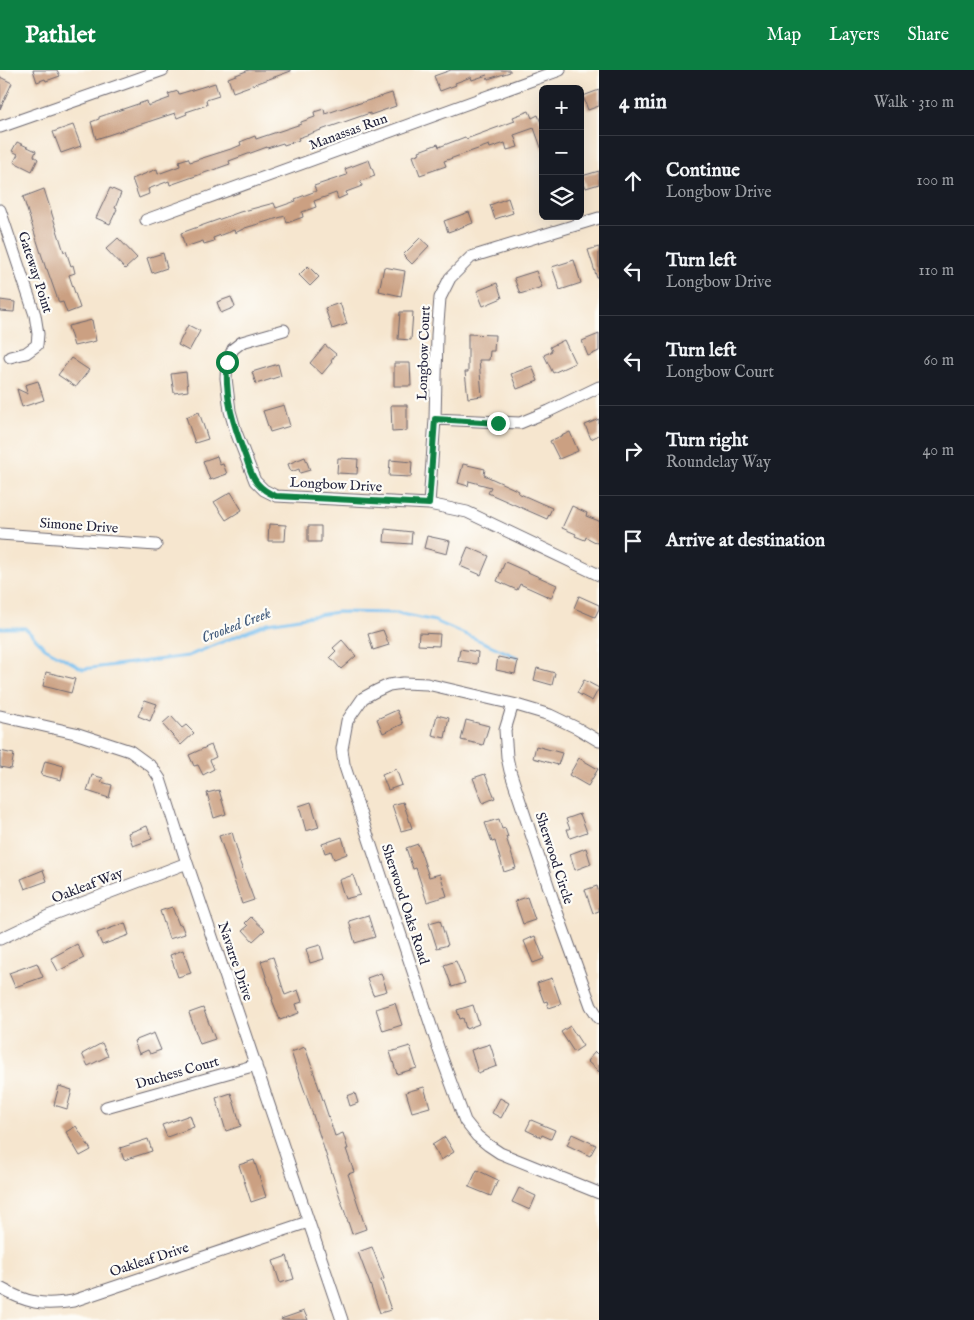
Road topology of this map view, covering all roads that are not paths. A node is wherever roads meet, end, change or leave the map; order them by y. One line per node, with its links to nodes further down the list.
1 (163, 70): 3 (street)
2 (560, 70): 6 (street, Manassas Run)
3 (0, 127)
4 (0, 210): 8 (street, Gateway Point)
5 (599, 218): 10 (street, Longbow Court)
6 (146, 220)
7 (284, 330): 11 (street, Longbow Drive)
8 (10, 357)
9 (599, 387): 10 (street)
10 (435, 419): 11 (street, Longbow Court)
11 (429, 504): 14 (street, Longbow Drive)
12 (0, 534): 13 (street, Simone Drive)
13 (156, 546)
14 (599, 575)
15 (513, 704): 17 (street, Sherwood Oaks Road); 20 (street, Sherwood Circle); 23 (street, Sherwood Oaks Road)
16 (0, 716): 18 (street, Navarre Drive)
17 (599, 740)
18 (187, 862): 19 (street, Oakleaf Way); 21 (street, Navarre Drive)
19 (0, 939)
20 (599, 1018)
21 (256, 1065): 22 (street, Duchess Court); 24 (street, Navarre Drive)
22 (106, 1107)
23 (599, 1193)
24 (308, 1222): 25 (street, Oakleaf Drive); 26 (street, Navarre Drive)
25 (0, 1288)
26 (342, 1320)

